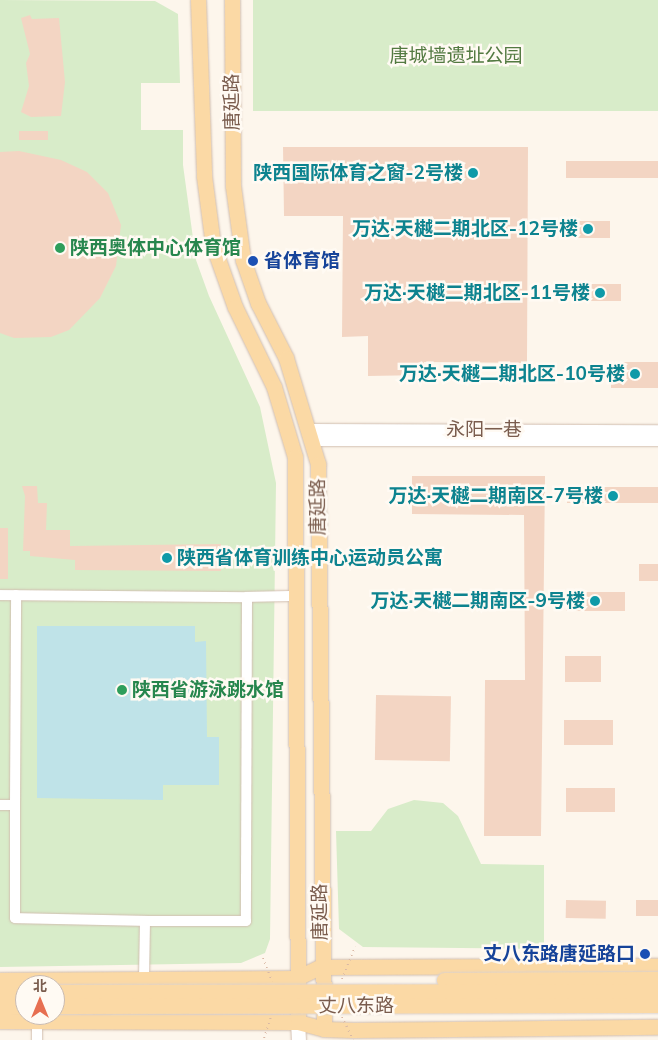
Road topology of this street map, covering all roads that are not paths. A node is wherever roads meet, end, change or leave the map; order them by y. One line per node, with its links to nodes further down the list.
1 (198, 0): 8 (main road, 唐延路)
2 (232, 0): 4 (main road, 唐延路)
3 (658, 431): 4 (street, 永阳一巷)
4 (311, 435): 5 (street, 永阳一巷); 14 (main road, 唐延路)
5 (658, 440)
6 (0, 595): 7 (street)
7 (16, 595): 9 (street); 11 (street)
8 (296, 596): 9 (street); 16 (main road, 唐延路)
9 (246, 597): 12 (street)
10 (0, 805): 11 (street)
11 (14, 805): 12 (street)
12 (145, 922): 19 (street)
13 (658, 966): 15 (main road)
14 (320, 967): 15 (main road); 16 (main road, 丈八东路); 36 (main road, 唐延路)
15 (389, 967): 17 (main road, bridge)
16 (297, 978): 19 (main road, 丈八东路); 32 (main road, 唐延路)
17 (658, 979)
18 (0, 980): 19 (main road, 丈八东路)
19 (144, 980)
20 (15, 992): 23 (main road)
21 (65, 992): 22 (main road, 丈八东路, bridge)
22 (658, 992)
23 (0, 993)
24 (658, 1005): 27 (main road, 丈八东路, bridge)
25 (0, 1006): 26 (main road)
26 (15, 1006)
27 (65, 1006)
28 (658, 1018): 35 (main road)
29 (0, 1021): 30 (main road, 丈八东路)
30 (15, 1021)
31 (65, 1022): 32 (main road, 丈八东路)
32 (298, 1022): 36 (main road, 丈八东路); 38 (main road)
33 (37, 1025): 37 (street)
34 (658, 1027): 35 (main road)
35 (380, 1030): 36 (main road, 丈八东路)
36 (324, 1035)
37 (37, 1040)
38 (299, 1040)

